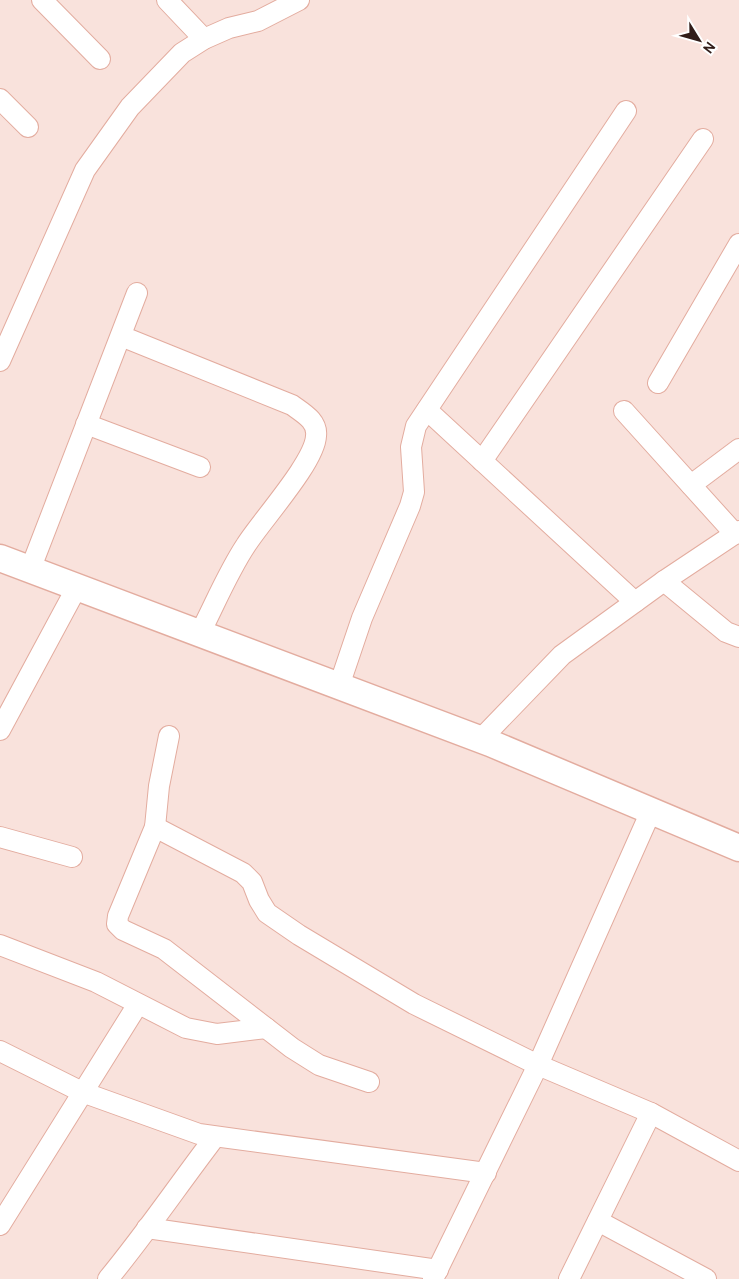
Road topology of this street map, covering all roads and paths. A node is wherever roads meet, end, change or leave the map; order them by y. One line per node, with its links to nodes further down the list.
1 (42, 0): 5 (street)
2 (167, 0): 4 (street)
3 (299, 0): 4 (street)
4 (204, 39): 13 (street)
5 (100, 59)
6 (0, 99): 8 (street)
7 (626, 111): 15 (street)
8 (28, 127)
9 (703, 139): 19 (street)
10 (739, 244): 14 (street)
11 (138, 293): 12 (street)
12 (121, 336): 17 (street); 28 (street)
13 (0, 361)
14 (658, 383)
15 (427, 410): 19 (street); 30 (street)
16 (624, 411): 21 (street)
17 (86, 424): 20 (street); 24 (street)
18 (739, 450): 21 (street)
19 (482, 461): 27 (street)
20 (200, 467)
21 (691, 485): 22 (street)
22 (737, 532): 25 (street)
23 (0, 558): 24 (main road)
24 (30, 570): 26 (main road)
25 (664, 581): 27 (street); 29 (street)
26 (76, 587): 28 (main road); 31 (street)
27 (635, 602): 33 (street)
28 (200, 633): 30 (main road)
29 (739, 637)
30 (339, 686): 33 (main road)
31 (0, 730)
32 (169, 736): 35 (street)
33 (480, 739): 34 (main road)
34 (651, 810): 37 (main road); 43 (street)
35 (155, 827): 41 (street); 43 (street)
36 (0, 837): 38 (street)
37 (739, 848)
38 (72, 857)
39 (0, 945): 40 (street)
40 (138, 1004): 41 (street); 45 (street)
41 (266, 1028): 44 (street)
42 (0, 1051): 45 (street)
43 (538, 1065): 46 (street); 49 (street)
44 (369, 1082)
45 (82, 1092): 47 (street); 51 (street)
46 (652, 1113): 48 (street); 50 (street)
47 (215, 1137): 49 (street); 52 (street)
48 (739, 1161)
49 (486, 1173): 53 (street)
50 (598, 1221): 55 (street); 56 (street)
51 (1, 1222)
52 (147, 1228): 53 (street); 54 (street)
53 (435, 1274)
54 (108, 1279)
55 (569, 1279)
56 (706, 1279)

